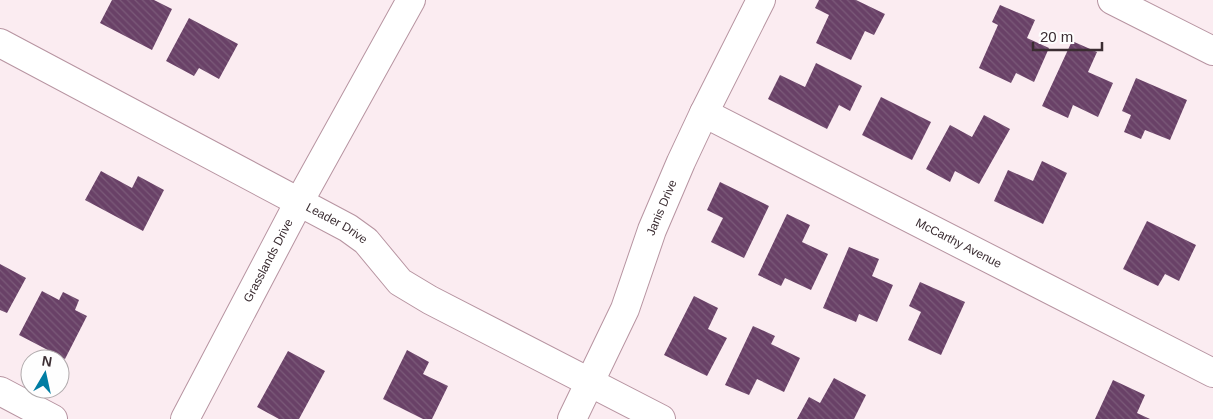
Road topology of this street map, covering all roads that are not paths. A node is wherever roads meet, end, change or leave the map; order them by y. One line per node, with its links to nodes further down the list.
1 (411, 0): 7 (street, Grasslands Drive)
2 (761, 0): 6 (street, Janis Drive)
3 (1112, 0): 5 (street)
4 (0, 43): 7 (street, Leader Drive)
5 (1213, 51)
6 (704, 113): 8 (street, McCarthy Avenue); 9 (street, Janis Drive)
7 (299, 202): 9 (street, Leader Drive); 12 (street, Grasslands Drive)
8 (1213, 373)
9 (590, 383): 13 (street, Janis Drive); 14 (street, Leader Drive)
10 (0, 391): 11 (street)
11 (53, 419)
12 (186, 419)
13 (572, 419)
14 (661, 419)

